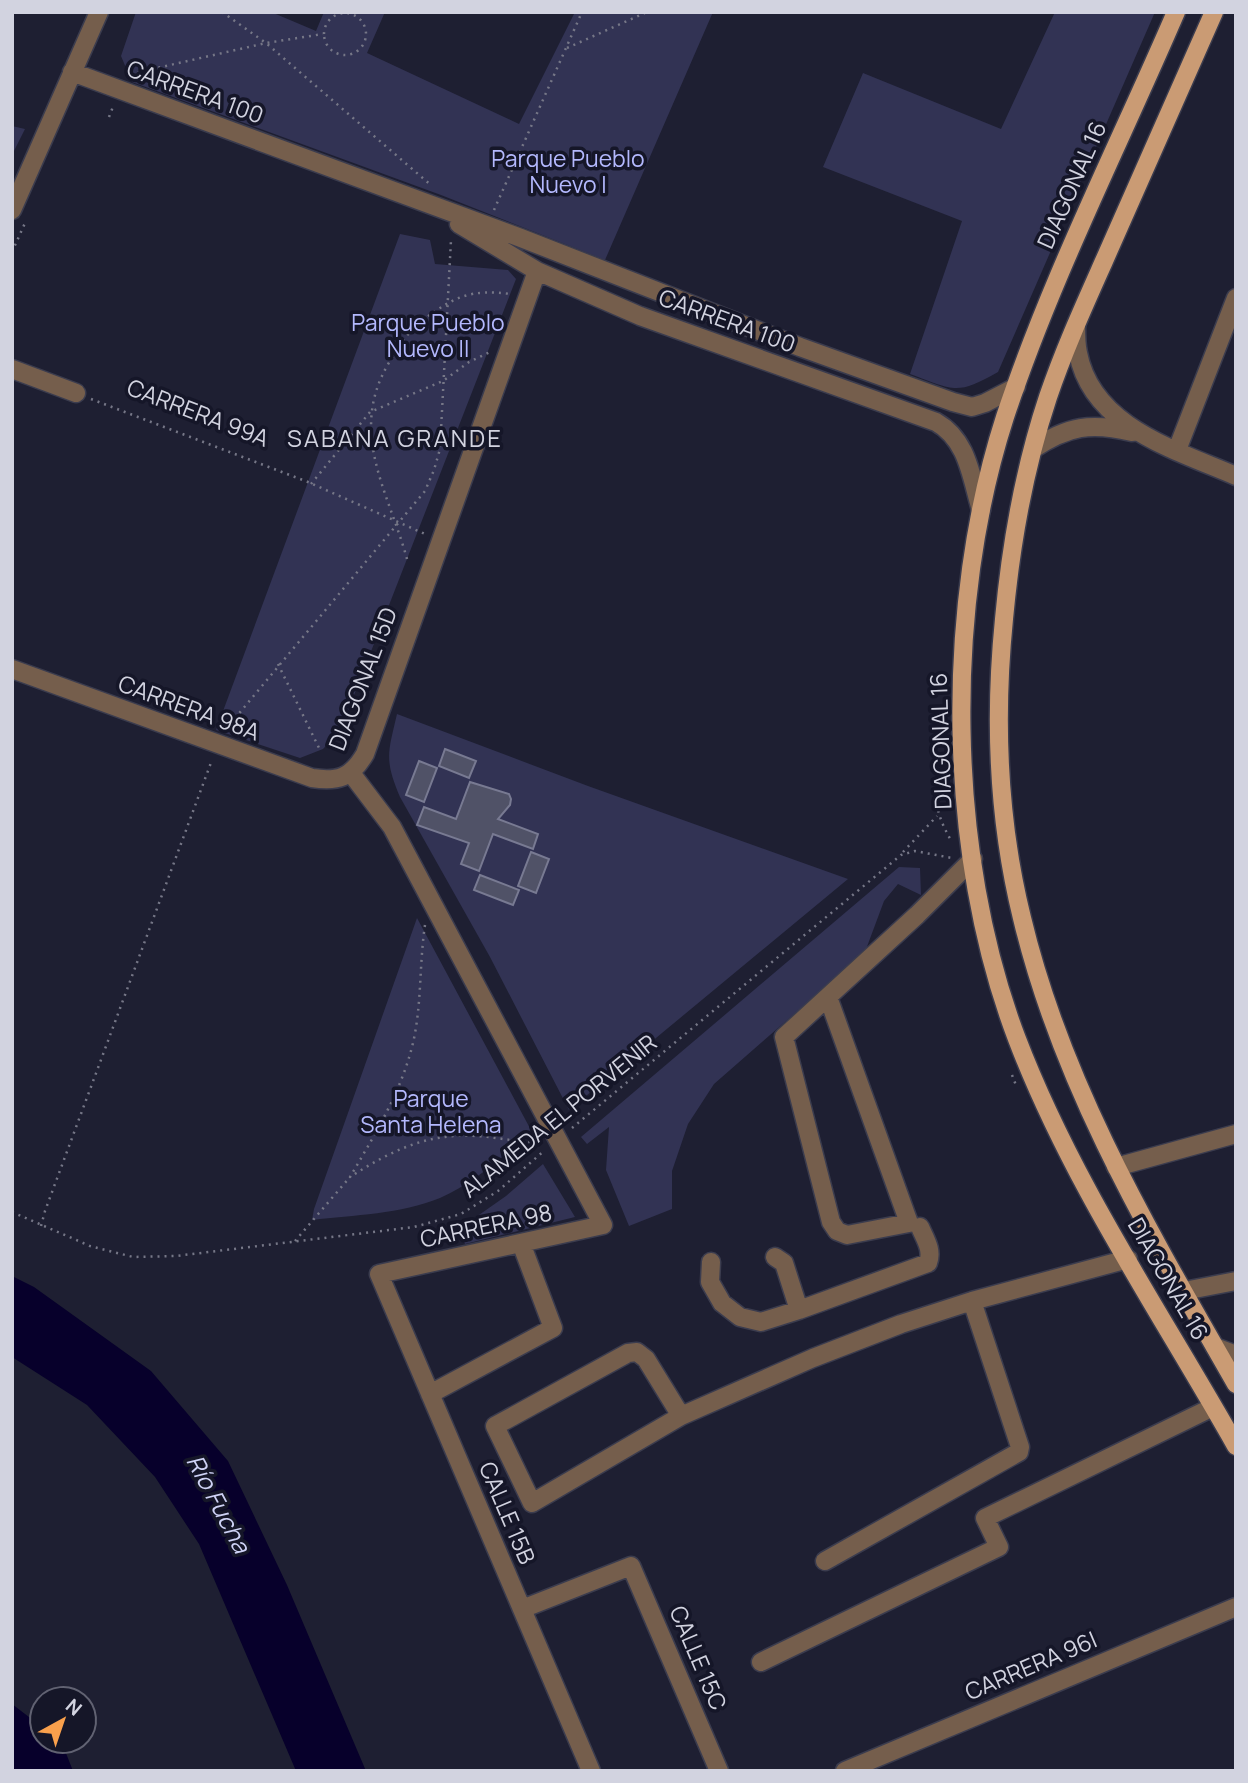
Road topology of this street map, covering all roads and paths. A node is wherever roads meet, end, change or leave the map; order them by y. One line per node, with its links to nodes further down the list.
1 (99, 12): 10 (street)
2 (222, 12): 8 (path)
3 (582, 12): 9 (path)
4 (647, 12): 9 (path)
5 (1176, 12): 28 (main road, DIAGONAL 16)
6 (1214, 12): 22 (main road, DIAGONAL 16)
7 (323, 34): 7 (path); 8 (path)
8 (266, 43): 11 (path); 13 (path)
9 (566, 48): 16 (path)
10 (72, 72): 11 (street, CARRERA 100); 15 (street)
11 (119, 90): 12 (path); 14 (street, CARRERA 100)
12 (109, 117)
13 (431, 186)
14 (420, 201): 16 (street, CARRERA 100); 18 (street, CARRERA 100)
15 (12, 210)
16 (486, 226): 23 (street, CARRERA 100)
17 (451, 240): 21 (path)
18 (537, 271): 26 (street, CARRERA 100); 38 (street, DIAGONAL 15D)
19 (515, 296): 21 (path)
20 (1236, 298): 33 (street)
21 (448, 302): 27 (path); 30 (path)
22 (1076, 326): 31 (street); 32 (main road, DIAGONAL 16)
23 (800, 347): 26 (street); 28 (street, CARRERA 100)
24 (490, 352): 27 (path)
25 (12, 369): 29 (street)
26 (792, 370): 36 (street, CARRERA 100)
27 (443, 381): 30 (path); 37 (path)
28 (1016, 387): 36 (main road, DIAGONAL 16)
29 (76, 393): 35 (path, CARRERA 99A)
30 (370, 412): 35 (path); 37 (path)
31 (1142, 434): 32 (street); 33 (street)
32 (1033, 449): 56 (main road, DIAGONAL 16)
33 (1177, 450): 34 (street)
34 (1236, 476)
35 (311, 484): 37 (path, CARRERA 99A)
36 (981, 509): 49 (main road, DIAGONAL 16)
37 (397, 523): 38 (path, CARRERA 99A); 39 (path); 40 (path)
38 (441, 541): 45 (street, DIAGONAL 15D)
39 (407, 559)
40 (278, 664): 42 (path); 43 (path)
41 (12, 669): 42 (street, CARRERA 98A)
42 (218, 745): 45 (street, CARRERA 98A); 60 (path)
43 (320, 750)
44 (947, 751): 46 (path)
45 (351, 773): 50 (street, DIAGONAL 15D)
46 (938, 816): 47 (path); 48 (path, ALAMEDA EL PORVENIR)
47 (953, 844)
48 (901, 855): 49 (path); 55 (path, ALAMEDA EL PORVENIR)
49 (964, 863): 51 (street); 65 (main road, DIAGONAL 16)
50 (429, 898): 55 (street, DIAGONAL 15D); 57 (path)
51 (828, 997): 51 (street)
52 (1010, 1070): 53 (path)
53 (1021, 1095)
54 (1236, 1134): 56 (street)
55 (558, 1139): 57 (path); 59 (street, DIAGONAL 15D); 62 (path, ALAMEDA EL PORVENIR)
56 (1116, 1167): 69 (main road, DIAGONAL 16)
57 (350, 1177): 62 (path)
58 (12, 1212): 60 (path, ALAMEDA EL PORVENIR)
59 (603, 1225): 63 (street, CARRERA 98)
60 (41, 1226): 62 (path, ALAMEDA EL PORVENIR)
61 (920, 1227): 71 (street)
62 (295, 1241)
63 (521, 1243): 67 (street, CARRERA 98); 75 (street)
64 (775, 1257): 71 (street)
65 (1128, 1259): 70 (street); 76 (main road, DIAGONAL 16)
66 (711, 1262): 71 (street)
67 (379, 1274): 75 (street, CALLE 15B)
68 (1236, 1281): 69 (street)
69 (1184, 1291): 72 (main road, DIAGONAL 16)
70 (972, 1301): 77 (street); 79 (street)
71 (799, 1310)
72 (1215, 1347): 73 (street); 74 (main road, DIAGONAL 16)
73 (1236, 1355)
74 (1236, 1384)
75 (430, 1394): 81 (street, CALLE 15B)
76 (1213, 1407): 78 (main road, DIAGONAL 16); 82 (street)
77 (681, 1416): 77 (street)
78 (1236, 1446)
79 (825, 1562)
80 (1236, 1607): 85 (street, CARRERA 96I)
81 (522, 1609): 83 (street, CALLE 15B); 84 (street, CALLE 15C)
82 (761, 1662)
83 (591, 1771)
84 (719, 1771)
85 (845, 1771)

